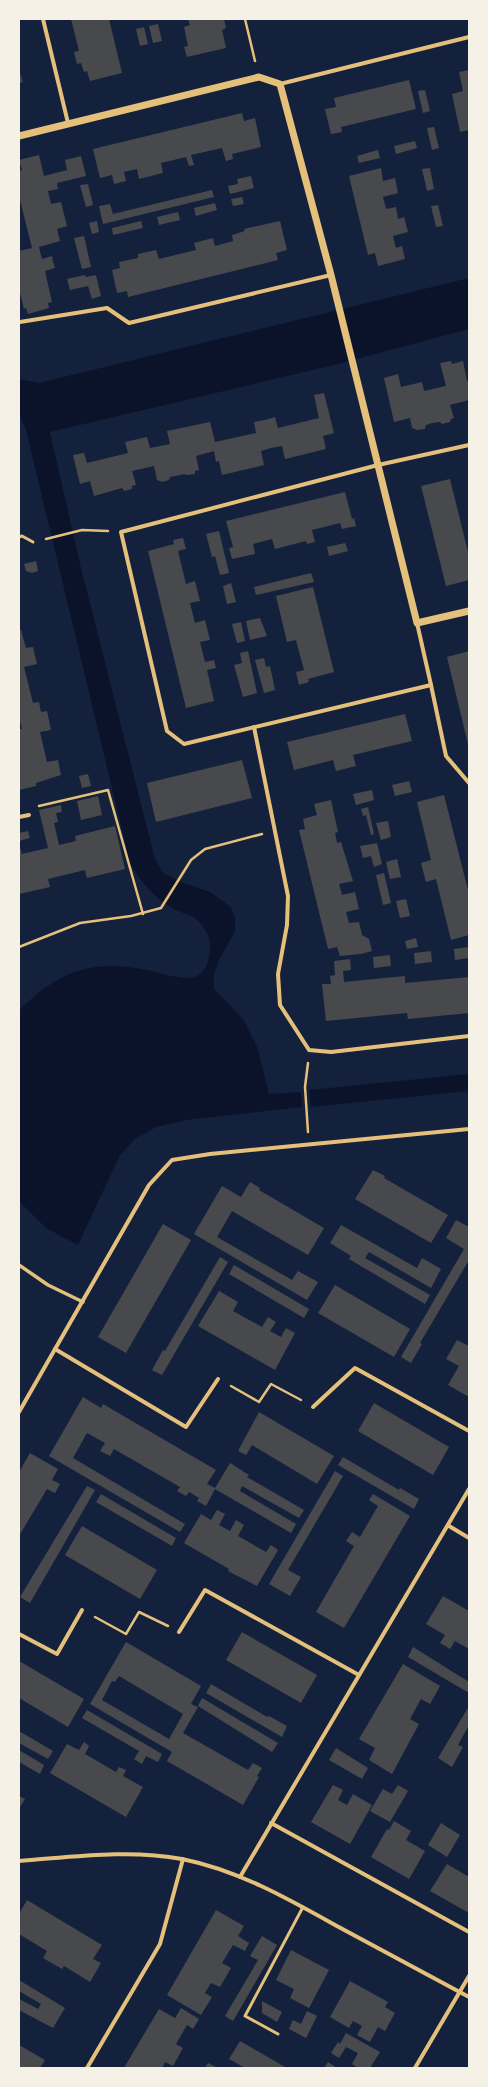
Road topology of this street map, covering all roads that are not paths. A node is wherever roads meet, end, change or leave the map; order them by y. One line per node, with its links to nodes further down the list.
1 (43, 19): 4 (street)
2 (469, 36): 3 (street)
3 (280, 84): 4 (street); 6 (street)
4 (68, 123): 5 (street)
5 (19, 136)
6 (331, 275): 7 (street); 9 (street)
7 (20, 322)
8 (469, 445): 9 (street)
9 (378, 465): 13 (street); 15 (street)
10 (19, 537): 11 (lane)
11 (33, 542)
12 (469, 611): 13 (street)
13 (417, 623): 14 (street)
14 (431, 684): 15 (street); 16 (street)
15 (254, 727): 19 (street)
16 (469, 782)
17 (28, 815): 18 (street)
18 (19, 817)
19 (469, 1036)
20 (469, 1129): 22 (street)
21 (19, 1265): 22 (street)
22 (83, 1302): 23 (street)
23 (55, 1349): 24 (street); 26 (street)
24 (218, 1379)
25 (313, 1407): 27 (street)
26 (19, 1412)
27 (469, 1431)
28 (469, 1489): 29 (street)
29 (449, 1526): 30 (street); 34 (street)
30 (469, 1538)
31 (82, 1610): 33 (street)
32 (179, 1632): 34 (street)
33 (19, 1634)
34 (359, 1674): 35 (street)
35 (272, 1824): 38 (street); 40 (street)
36 (182, 1859): 37 (street); 38 (street); 45 (street)
37 (19, 1861)
38 (240, 1877): 39 (street)
39 (303, 1907): 42 (street); 44 (lane)
40 (469, 1932)
41 (469, 1976): 42 (street)
42 (460, 1992): 43 (street); 46 (street)
43 (469, 1997)
44 (278, 2034)
45 (87, 2068)
46 (415, 2068)

